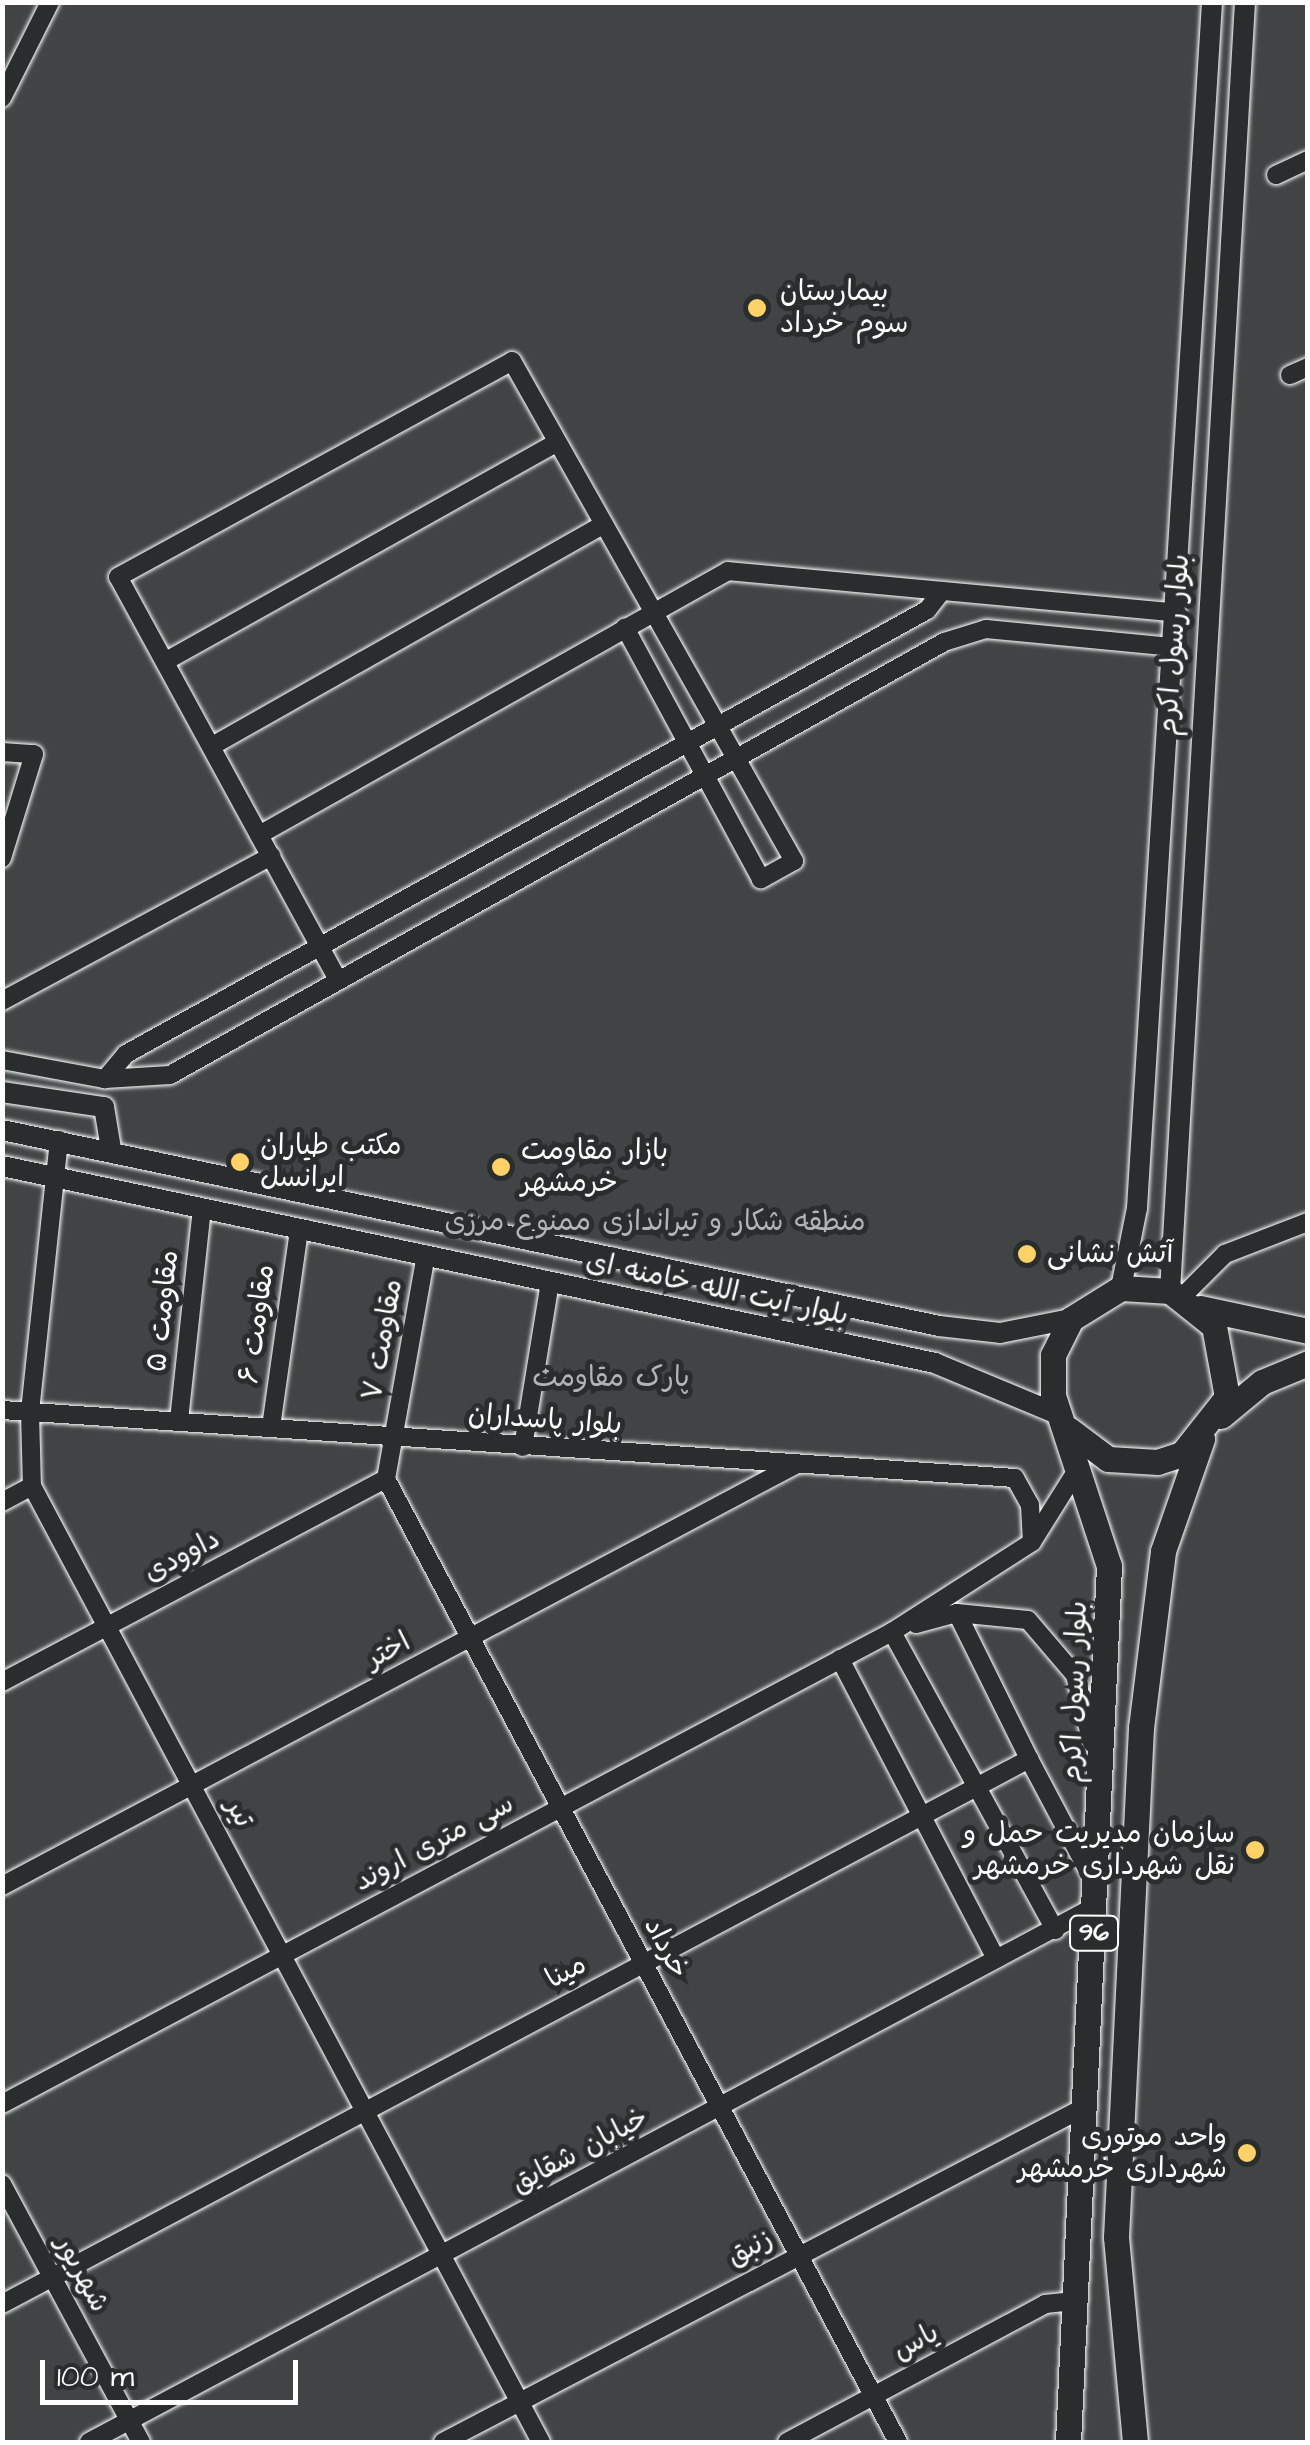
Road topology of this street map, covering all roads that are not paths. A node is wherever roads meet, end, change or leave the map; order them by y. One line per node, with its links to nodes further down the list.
1 (50, 2): 4 (street)
2 (1212, 2): 9 (main road, بلوار رسول اکرم)
3 (1245, 2): 10 (main road, بلوار رسول اکرم)
4 (2, 98)
5 (1308, 160): 6 (street)
6 (1276, 175)
7 (556, 443): 8 (street); 20 (street); 20 (street)
8 (602, 525): 14 (street); 23 (street)
9 (1179, 574): 10 (main road); 15 (main road, بلوار رسول اکرم)
10 (1208, 576): 49 (main road, بلوار رسول اکرم)
11 (942, 591): 12 (street); 13 (street); 14 (street)
12 (1113, 607): 15 (street); 17 (street)
13 (927, 610): 18 (street); 21 (street)
14 (650, 612): 16 (street); 21 (street)
15 (1176, 613): 19 (main road, بلوار رسول اکرم)
16 (625, 627): 22 (street); 27 (street)
17 (1110, 641): 18 (street); 19 (street)
18 (944, 642): 25 (street)
19 (1174, 647): 48 (main road, بلوار رسول اکرم)
20 (166, 661): 23 (street)
21 (720, 726): 22 (street); 25 (street)
22 (687, 744): 26 (street); 28 (street)
23 (212, 746): 27 (street)
24 (2, 752): 30 (street)
25 (736, 756): 26 (street); 26 (street)
26 (703, 774): 31 (street)
27 (259, 835): 29 (street)
28 (496, 851): 31 (street); 32 (street)
29 (271, 856): 32 (street); 34 (street)
30 (2, 858)
31 (512, 881): 33 (street)
32 (321, 948): 33 (street); 36 (street)
33 (338, 980): 36 (street)
34 (2, 1001)
35 (2, 1060): 36 (street)
36 (105, 1079)
37 (2, 1092): 40 (main road)
38 (2, 1130): 39 (main road, بلوار آیت الله خامنه ای)
39 (59, 1140): 40 (main road, بلوار آیت الله خامنه ای); 42 (street, تیر)
40 (111, 1150): 50 (main road, بلوار آیت الله خامنه ای)
41 (2, 1166): 42 (main road, بلوار آیت الله خامنه ای)
42 (53, 1175): 43 (main road, بلوار آیت الله خامنه ای); 54 (street, تیر)
43 (202, 1208): 45 (main road, بلوار آیت الله خامنه ای); 55 (street, مقاومت ۵)
44 (1308, 1222): 49 (street)
45 (298, 1230): 46 (main road, بلوار آیت الله خامنه ای); 57 (street, مقاومت ۶)
46 (426, 1255): 47 (main road, بلوار آیت الله خامنه ای); 59 (street, مقاومت ۷)
47 (550, 1282): 56 (main road, بلوار آیت الله خامنه ای); 60 (street)
48 (1121, 1288): 49 (highway); 50 (highway)
49 (1183, 1298): 51 (highway); 58 (highway, 96)
50 (1071, 1318): 56 (highway, 96)
51 (1308, 1332)
52 (1308, 1363): 58 (highway)
53 (2, 1410): 54 (street, بلوار پاسداران)
54 (30, 1412): 55 (street, بلوار پاسداران); 64 (street, تیر)
55 (178, 1420): 57 (street, بلوار پاسداران)
56 (1064, 1422): 58 (highway); 61 (highway, بلوار رسول اکرم / 96)
57 (271, 1427): 59 (street, بلوار پاسداران)
58 (1210, 1429): 105 (highway, 96)
59 (396, 1434): 60 (street, بلوار پاسداران); 63 (street, مقاومت ۷)
60 (522, 1447): 62 (street, بلوار پاسداران)
61 (1080, 1459): 66 (street); 77 (highway, بلوار رسول اکرم / 96)
62 (798, 1464): 66 (street, بلوار پاسداران); 70 (street, اختر)
63 (386, 1479): 68 (street, داوودی); 70 (street, خرداد)
64 (32, 1486): 65 (street); 68 (street, تیر)
65 (2, 1502)
66 (1032, 1542): 69 (street)
67 (956, 1612): 69 (street); 73 (street); 77 (street)
68 (107, 1626): 72 (street, داوودی); 74 (street, تیر)
69 (892, 1632): 71 (street, سی متری اروند); 75 (street)
70 (471, 1638): 74 (street, اختر); 76 (street, خرداد)
71 (840, 1659): 76 (street, سی متری اروند); 78 (street)
72 (2, 1682)
73 (1028, 1759): 75 (street, مینا); 80 (street)
74 (192, 1785): 79 (street, اختر); 82 (street, تیر)
75 (974, 1788): 78 (street, مینا); 81 (street)
76 (560, 1807): 82 (street, سی متری اروند); 84 (street, خرداد)
77 (1101, 1807): 80 (highway, بلوار رسول اکرم / 96)
78 (922, 1815): 83 (street); 84 (street, مینا)
79 (2, 1886)
80 (1096, 1897): 81 (street, خیابان شقایق); 86 (highway, بلوار رسول اکرم / 96)
81 (1055, 1930): 83 (street, خیابان شقایق)
82 (284, 1954): 85 (street, سی متری اروند); 88 (street, تیر)
83 (996, 1959): 87 (street, خیابان شقایق)
84 (643, 1962): 87 (street, خرداد); 88 (street, مینا)
85 (2, 2104)
86 (1085, 2107): 90 (street, زنبق); 93 (highway, بلوار رسول اکرم / 96)
87 (720, 2108): 90 (street, خرداد); 91 (street, خیابان شقایق)
88 (366, 2111): 91 (street, تیر); 92 (street, مینا)
89 (2, 2184): 92 (street, شهریور)
90 (798, 2254): 95 (street, خرداد); 96 (street, زنبق)
91 (443, 2256): 96 (street, تیر); 97 (street, خیابان شقایق)
92 (53, 2278): 94 (street, مینا); 97 (street, شهریور)
93 (1074, 2301): 95 (street, یاس); 104 (highway, بلوار رسول اکرم / 96)
94 (2, 2304)
95 (874, 2396): 102 (street, یاس); 103 (street, خرداد)
96 (519, 2402): 100 (street, زنبق); 101 (street, تیر)
97 (130, 2421): 98 (street, خیابان شقایق); 99 (street, شهریور)
98 (89, 2442)
99 (141, 2442)
100 (442, 2442)
101 (541, 2442)
102 (787, 2442)
103 (898, 2442)
104 (1068, 2442)
105 (1135, 2442)

